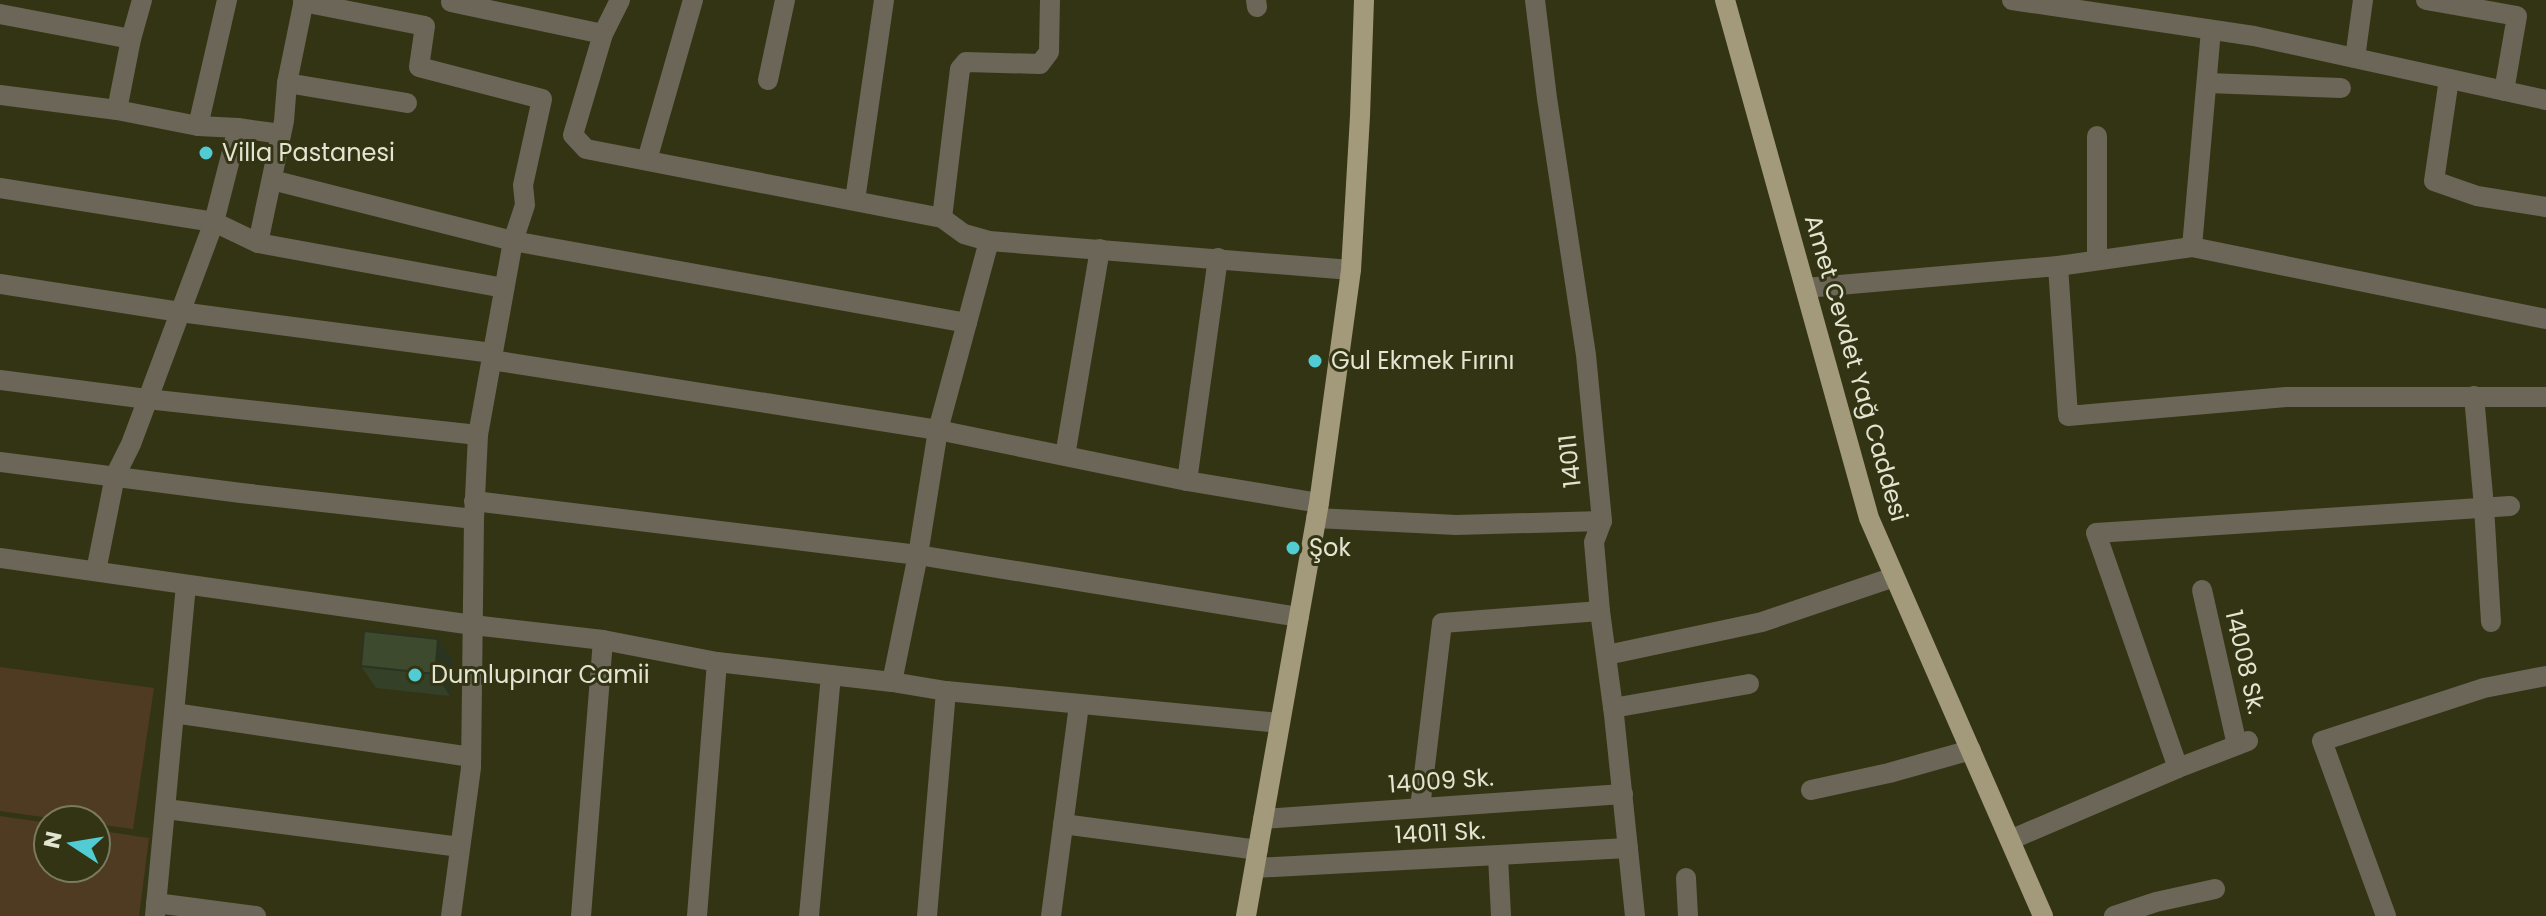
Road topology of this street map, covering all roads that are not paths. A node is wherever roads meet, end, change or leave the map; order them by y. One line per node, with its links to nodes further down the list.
1 (142, 0): 19 (street)
2 (227, 0): 31 (street)
3 (620, 0): 18 (street)
4 (693, 0): 35 (street)
5 (785, 0): 22 (street)
6 (884, 0): 38 (street)
7 (1050, 0): 40 (street)
8 (1364, 0): 50 (main road)
9 (1535, 0): 72 (street, 14011)
10 (1725, 0): 53 (main road, Amet Cevdet Yağ Caddesi)
11 (2012, 0): 17 (street)
12 (2363, 0): 20 (street)
13 (2426, 0): 26 (street)
14 (304, 1): 23 (street); 42 (street)
15 (451, 2): 18 (street)
16 (0, 14): 19 (street)
17 (2211, 30): 20 (street); 24 (street)
18 (603, 34): 35 (street)
19 (131, 39): 30 (street)
20 (2355, 58): 21 (street)
21 (2449, 79): 26 (street); 39 (street)
22 (768, 80)
23 (287, 83): 29 (street); 33 (street)
24 (2207, 83): 25 (street); 45 (street)
25 (2341, 88)
26 (2504, 91): 28 (street)
27 (0, 95): 30 (street)
28 (2546, 100)
29 (407, 103)
30 (117, 110): 31 (street)
31 (198, 126): 32 (street)
32 (238, 128): 33 (street); 41 (street)
33 (281, 134): 36 (street)
34 (2097, 136): 48 (street)
35 (647, 160): 38 (street)
36 (272, 180): 42 (street); 44 (street)
37 (0, 188): 41 (street)
38 (855, 200): 40 (street)
39 (2546, 207)
40 (942, 218): 43 (street)
41 (214, 222): 44 (street); 54 (street)
42 (513, 241): 52 (street); 56 (street)
43 (989, 241): 46 (street); 56 (street)
44 (258, 243): 52 (street)
45 (2192, 247): 48 (street); 55 (street)
46 (1100, 249): 47 (street); 64 (street)
47 (1218, 258): 50 (street); 67 (street)
48 (2097, 260): 49 (street)
49 (2058, 266): 53 (street); 59 (street)
50 (1351, 270): 71 (main road)
51 (0, 284): 54 (street)
52 (504, 288): 57 (street)
53 (1805, 288): 76 (main road, Amet Cevdet Yağ Caddesi)
54 (180, 312): 57 (street); 61 (street)
55 (2546, 319)
56 (967, 323): 62 (street)
57 (491, 356): 62 (street); 63 (street)
58 (0, 380): 61 (street)
59 (2474, 396): 60 (street); 69 (street)
60 (2546, 397)
61 (147, 399): 63 (street); 66 (street)
62 (938, 430): 64 (street); 73 (street)
63 (478, 435): 70 (street)
64 (1065, 456): 67 (street)
65 (0, 462): 66 (street)
66 (115, 476): 70 (street); 75 (street)
67 (1187, 481): 71 (street)
68 (2510, 506): 69 (street)
69 (2484, 507): 81 (street); 97 (street)
70 (474, 510): 73 (street); 82 (street)
71 (1317, 510): 72 (street); 80 (main road)
72 (1602, 521): 79 (street, 14011)
73 (918, 555): 80 (street); 88 (street)
74 (0, 558): 75 (street)
75 (96, 571): 77 (street)
76 (1894, 577): 84 (street); 95 (main road, Amet Cevdet Yağ Caddesi)
77 (186, 585): 82 (street); 93 (street)
78 (2202, 590): 97 (street, 14008 Sk.)
79 (1600, 611): 84 (street, 14011); 100 (street)
80 (1299, 617): 94 (main road)
81 (2491, 622)
82 (473, 625): 83 (street); 96 (street)
83 (603, 640): 85 (street); 114 (street)
84 (1607, 655): 92 (street, 14011)
85 (717, 662): 86 (street); 115 (street)
86 (831, 675): 88 (street); 116 (street)
87 (2546, 676): 125 (street)
88 (892, 682): 90 (street)
89 (1749, 684): 92 (street)
90 (946, 691): 91 (street); 117 (street)
91 (1079, 705): 94 (street); 103 (street)
92 (1613, 708): 99 (street, 14011)
93 (174, 713): 96 (street); 101 (street)
94 (1280, 723): 102 (main road)
95 (1971, 750): 98 (street); 104 (main road, Amet Cevdet Yağ Caddesi)
96 (471, 757): 105 (street)
97 (2178, 768): 104 (street)
98 (1811, 790)
99 (1623, 794): 100 (street, 14009 Sk.); 106 (street, 14011)
100 (1420, 808): 102 (street, 14009 Sk.)
101 (166, 809): 105 (street); 111 (street)
102 (1263, 819): 108 (main road)
103 (1063, 824): 108 (street, 14011 Sk.); 118 (street)
104 (2010, 840): 123 (main road, Amet Cevdet Yağ Caddesi)
105 (460, 847): 113 (street)
106 (1628, 848): 107 (street, 14011 Sk.); 121 (street, 14011)
107 (1498, 856): 108 (street, 14011 Sk.); 120 (street)
108 (1256, 859): 119 (main road)
109 (1686, 878): 122 (street)
110 (2215, 889): 124 (street)
111 (156, 910): 112 (street)
112 (256, 916)
113 (451, 916)
114 (581, 916)
115 (697, 916)
116 (809, 916)
117 (927, 916)
118 (1051, 916)
119 (1246, 916)
120 (1501, 916)
121 (1635, 916)
122 (1688, 916)
123 (2043, 916)
124 (2114, 916)
125 (2386, 916)

